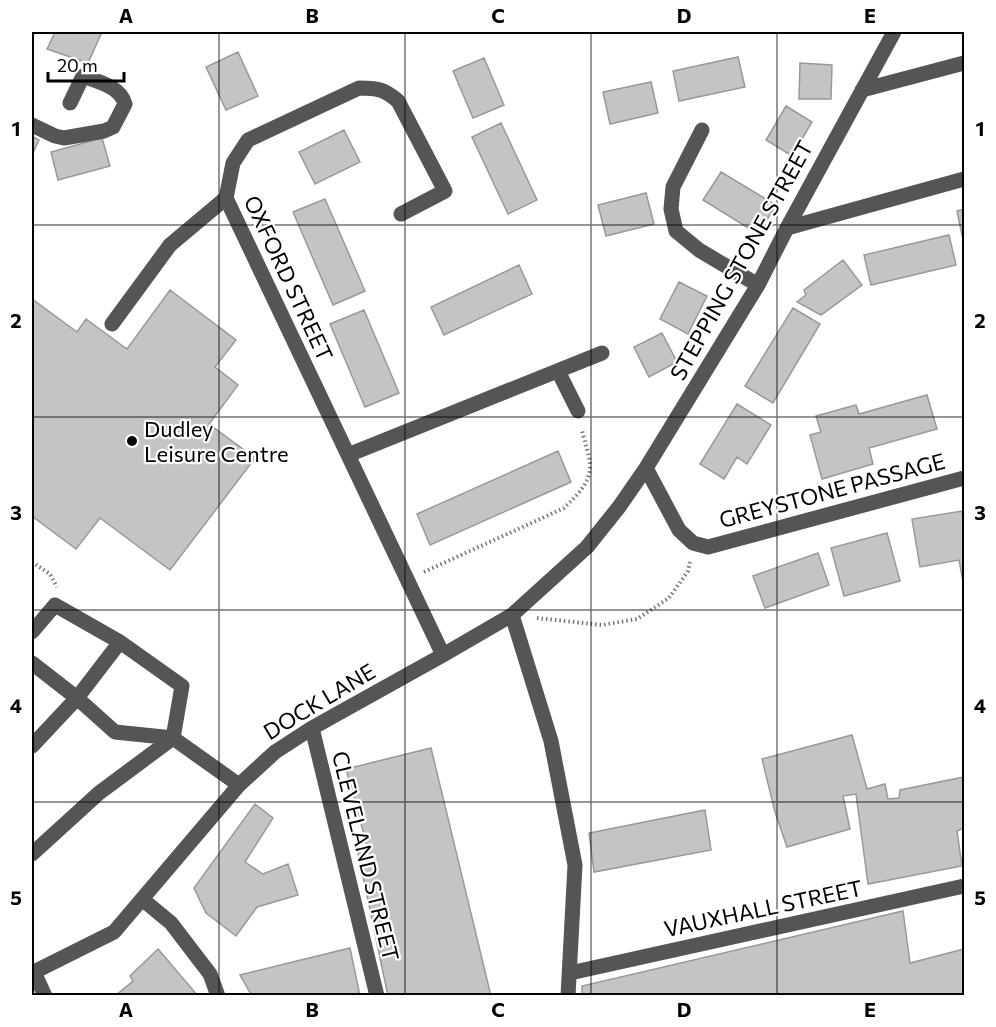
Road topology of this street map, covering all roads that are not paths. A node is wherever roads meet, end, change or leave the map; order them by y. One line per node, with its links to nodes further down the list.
1 (894, 32): 3 (street, STEPPING STONE STREET)
2 (964, 63): 3 (street)
3 (861, 90): 10 (street, STEPPING STONE STREET)
4 (70, 103): 5 (street)
5 (32, 125)
6 (702, 130): 11 (street)
7 (964, 179): 10 (street)
8 (226, 198): 9 (street, OXFORD STREET); 12 (street); 16 (street, OXFORD STREET)
9 (401, 214)
10 (787, 228): 11 (street, STEPPING STONE STREET)
11 (758, 285): 17 (street, STEPPING STONE STREET)
12 (112, 324)
13 (602, 353): 14 (street)
14 (558, 371): 15 (street); 16 (street)
15 (578, 411)
16 (348, 455): 23 (street, OXFORD STREET)
17 (646, 468): 18 (street, GREYSTONE PASSAGE); 19 (street, STEPPING STONE STREET)
18 (964, 478)
19 (619, 507): 20 (street, DOCK LANE)
20 (512, 615): 23 (street, DOCK LANE); 34 (street)
21 (32, 632): 22 (street)
22 (120, 642): 25 (street); 27 (street)
23 (443, 656): 26 (street, DOCK LANE)
24 (32, 663): 25 (street)
25 (77, 698): 27 (street); 28 (street)
26 (312, 728): 29 (street, DOCK LANE); 37 (street, CLEVELAND STREET)
27 (173, 738): 29 (street); 30 (street)
28 (32, 746)
29 (239, 785): 32 (street, DOCK LANE)
30 (32, 854)
31 (964, 886): 34 (street, VAUXHALL STREET)
32 (142, 898): 33 (street, DOCK LANE); 36 (street)
33 (33, 972): 35 (street)
34 (570, 973): 38 (street)
35 (45, 996)
36 (218, 996)
37 (377, 996)
38 (568, 996)

